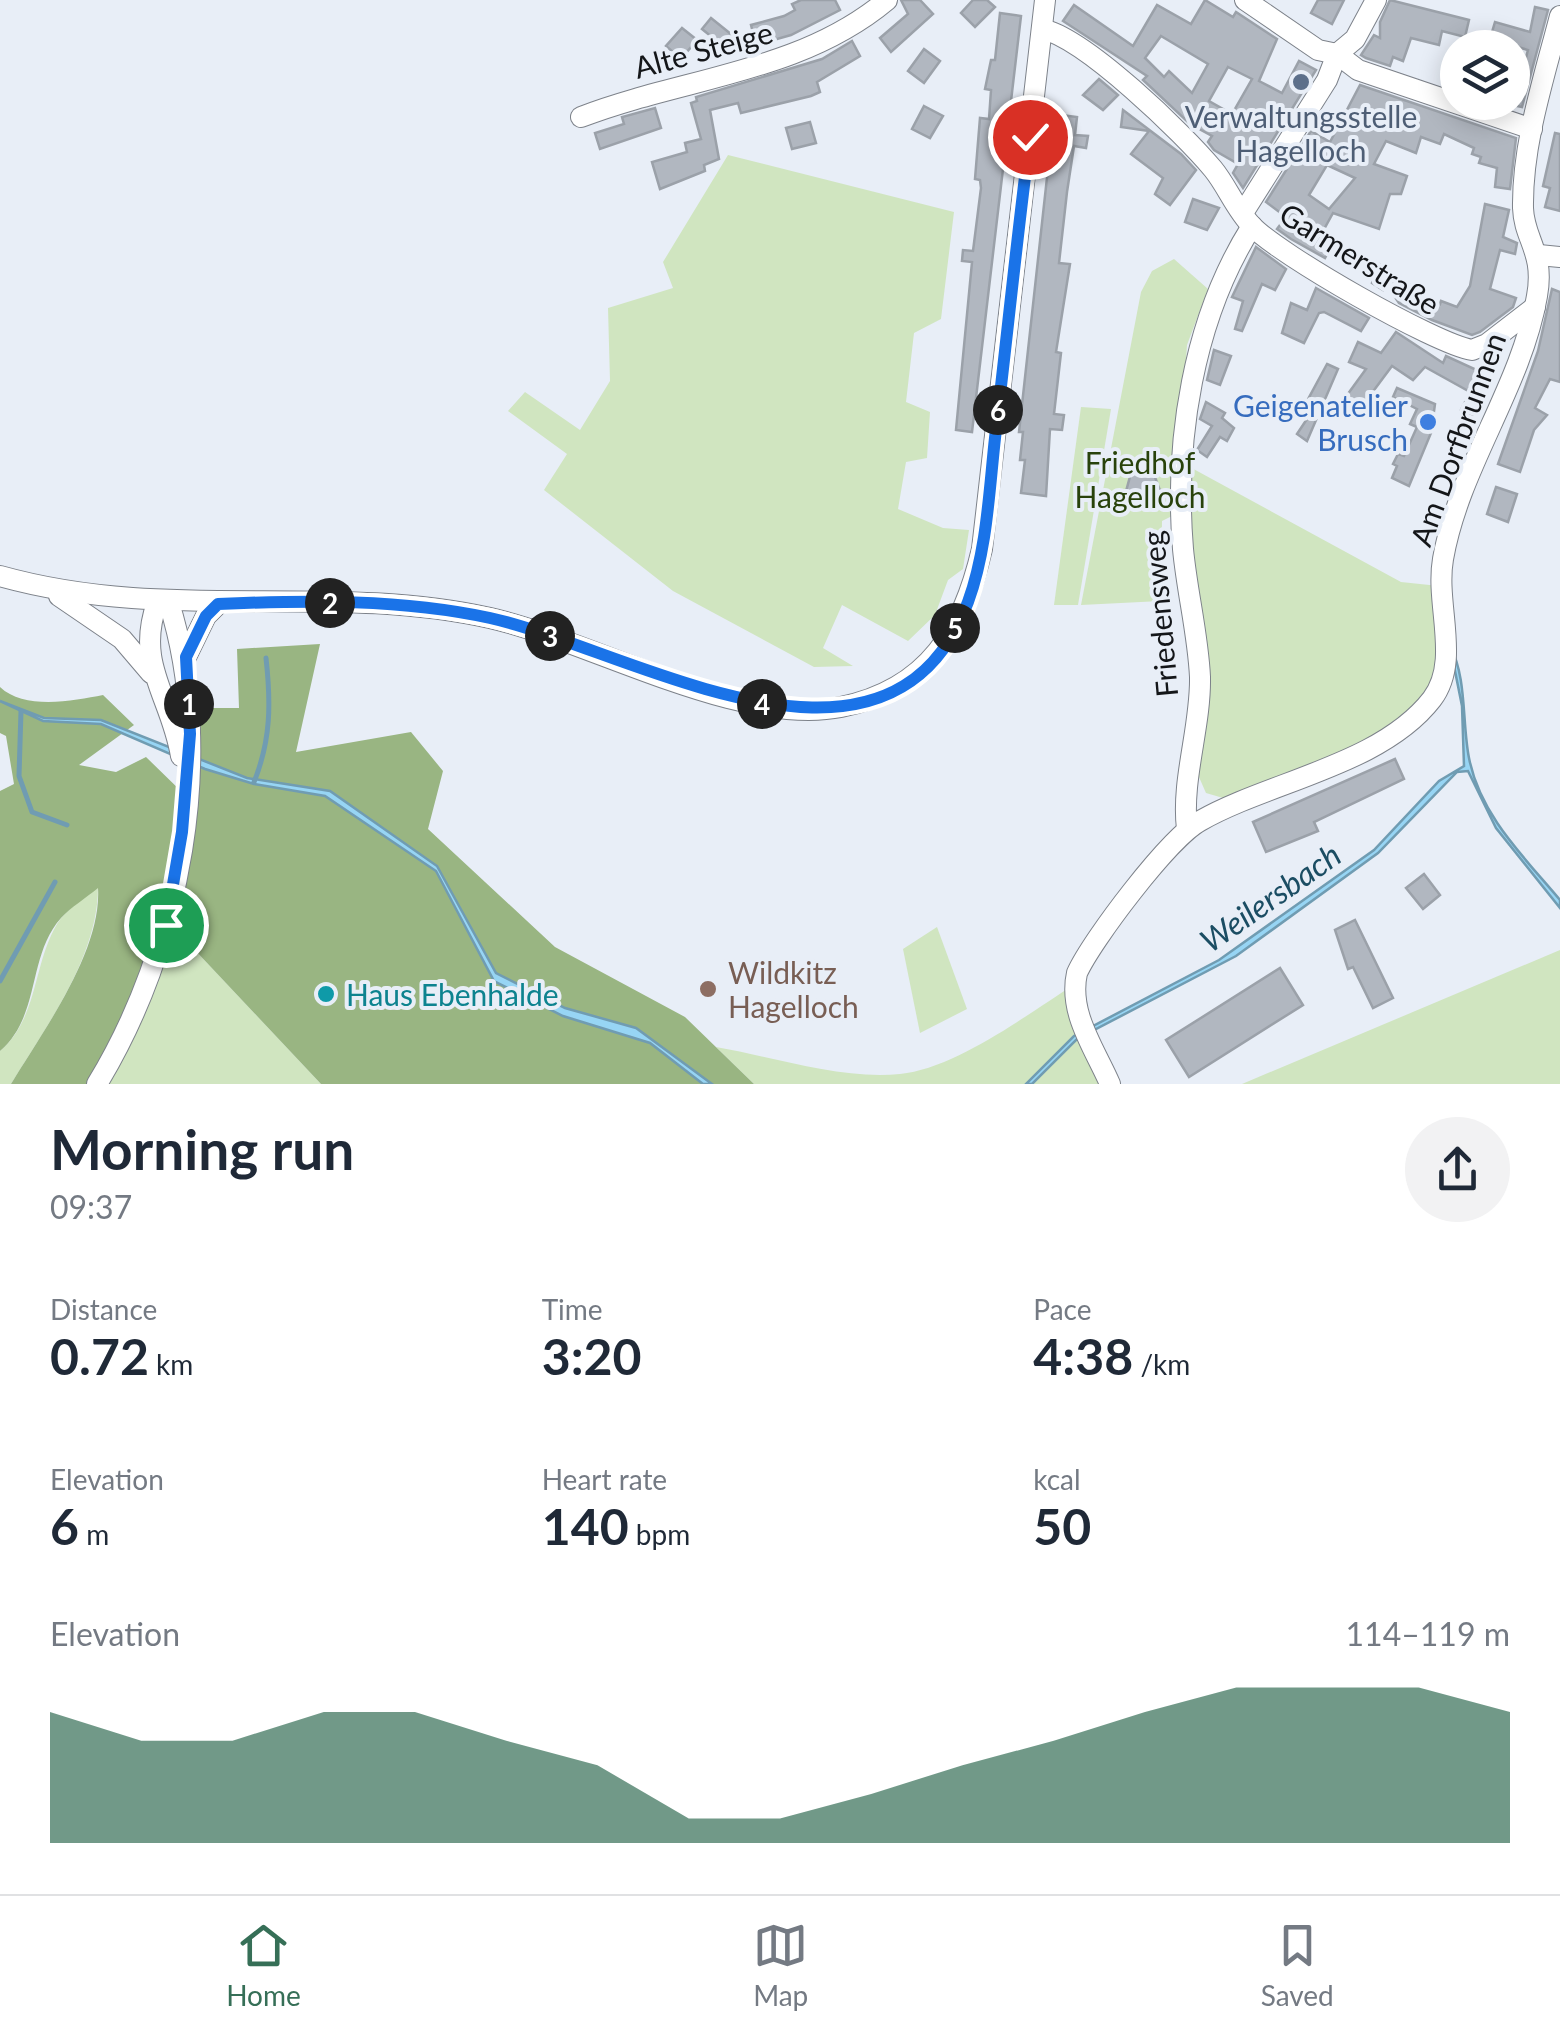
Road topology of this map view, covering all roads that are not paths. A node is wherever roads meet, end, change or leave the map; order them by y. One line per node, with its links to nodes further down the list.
1 (887, 0): 8 (street, Alte Steige)
2 (1046, 0): 6 (street)
3 (1245, 0): 7 (street)
4 (1376, 0): 7 (street, Friedensweg)
5 (1560, 16): 9 (street, Am Dorfbrunnen)
6 (1042, 29): 10 (street, Garmerstraße); 16 (street)
7 (1337, 54): 9 (street); 10 (street, Friedensweg)
8 (582, 117)
9 (1532, 129): 11 (street, Am Dorfbrunnen)
10 (1247, 220): 12 (street, Garmerstraße); 20 (street, Friedensweg)
11 (1550, 256): 12 (street, Am Dorfbrunnen)
12 (1534, 307): 21 (street, Am Dorfbrunnen)
13 (0, 576): 14 (street)
14 (44, 588): 15 (street); 18 (street)
15 (163, 603): 16 (street); 17 (street); 18 (street)
16 (218, 604): 17 (street)
17 (186, 657): 19 (street)
18 (152, 674): 19 (street)
19 (186, 783): 23 (street)
20 (1190, 787): 21 (street); 22 (street, Friedensweg)
21 (1228, 808): 22 (street, Am Dorfbrunnen)
22 (1187, 829): 24 (street)
23 (97, 1084)
24 (1110, 1084)

